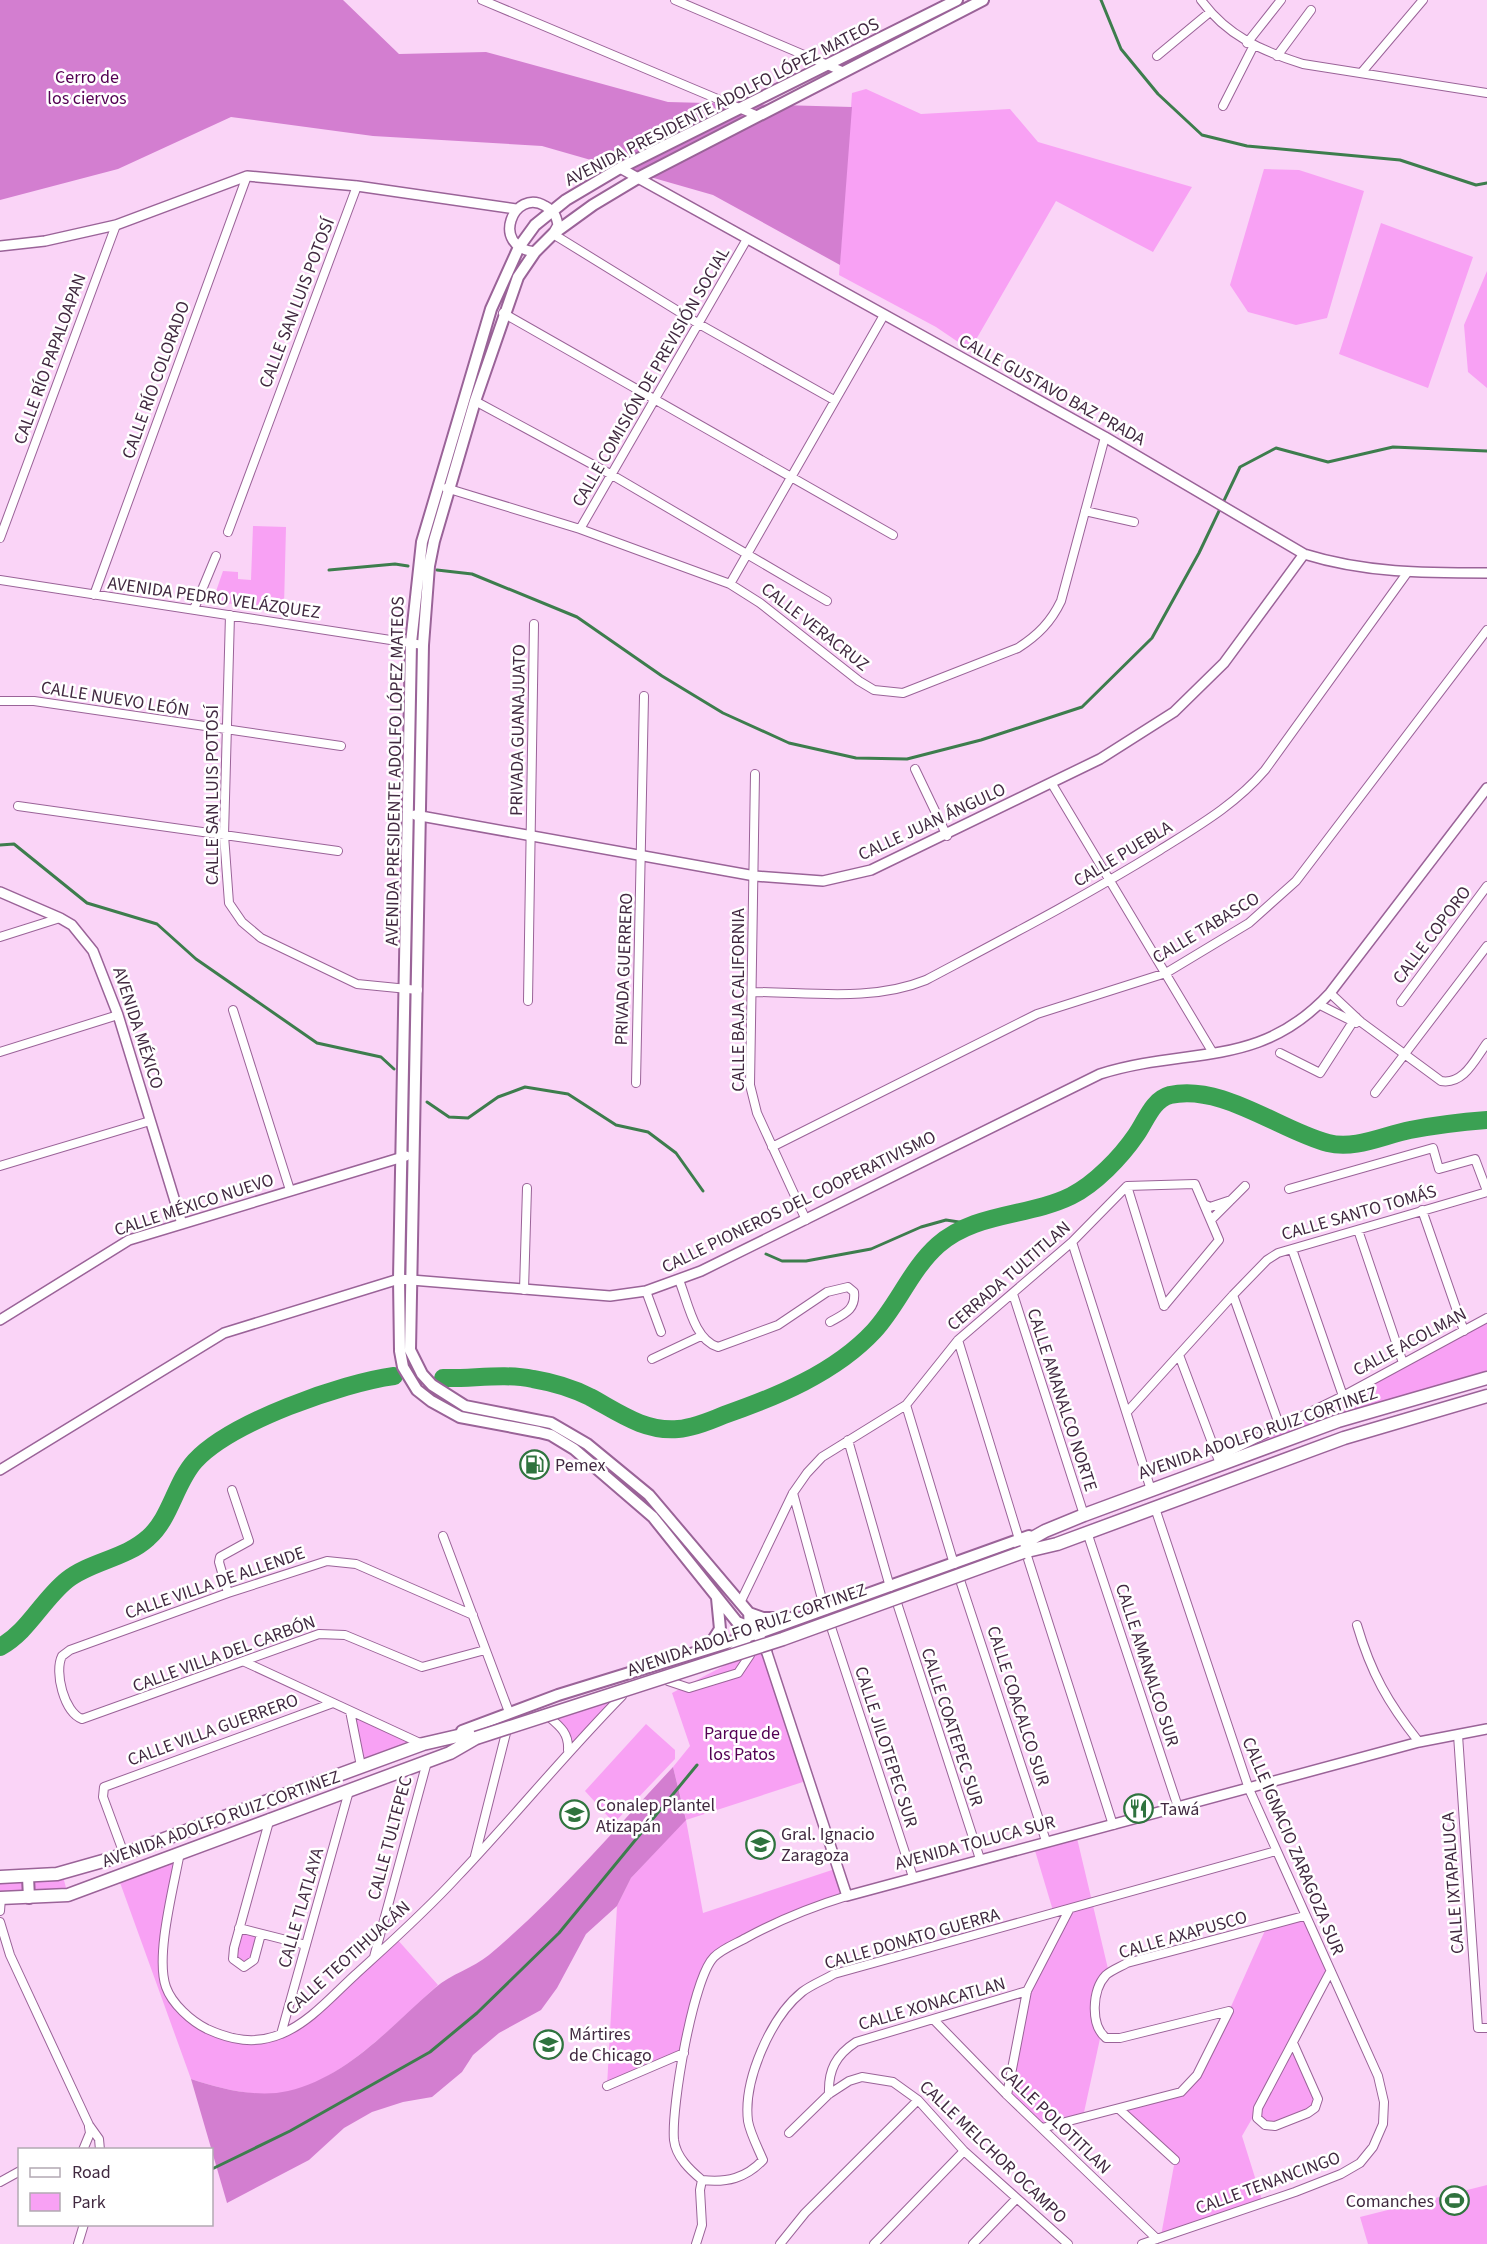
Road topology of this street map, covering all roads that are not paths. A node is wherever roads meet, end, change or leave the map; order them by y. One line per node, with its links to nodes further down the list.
1 (483, 0): 18 (street)
2 (675, 0): 13 (street)
3 (957, 0): 13 (main road, AVENIDA PRESIDENTE ADOLFO LÓPEZ MATEOS)
4 (982, 0): 14 (main road, AVENIDA PRESIDENTE ADOLFO LÓPEZ MATEOS)
5 (1201, 0): 9 (street)
6 (1281, 0): 10 (street)
7 (1423, 0): 15 (street)
8 (1311, 10): 12 (street)
9 (1210, 12): 10 (street); 11 (street)
10 (1250, 45): 12 (street); 17 (street)
11 (1157, 56)
12 (1277, 56): 15 (street)
13 (826, 65): 14 (street); 18 (main road, AVENIDA PRESIDENTE ADOLFO LÓPEZ MATEOS)
14 (844, 72): 19 (main road, AVENIDA PRESIDENTE ADOLFO LÓPEZ MATEOS)
15 (1362, 72): 16 (street)
16 (1487, 93)
17 (1223, 106)
18 (739, 108): 19 (street); 20 (main road, AVENIDA PRESIDENTE ADOLFO LÓPEZ MATEOS)
19 (758, 116): 22 (main road, AVENIDA PRESIDENTE ADOLFO LÓPEZ MATEOS)
20 (620, 168): 22 (street, CALLE GUSTAVO BAZ PRADA); 25 (main road, AVENIDA PRESIDENTE ADOLFO LÓPEZ MATEOS)
21 (247, 176): 23 (street); 26 (street); 55 (street, CALLE RÍO COLORADO)
22 (638, 178): 27 (main road, AVENIDA PRESIDENTE ADOLFO LÓPEZ MATEOS); 28 (street, CALLE GUSTAVO BAZ PRADA)
23 (357, 186): 24 (street); 45 (street, CALLE SAN LUIS POTOSÍ)
24 (516, 209): 25 (street); 30 (street)
25 (552, 209): 27 (street); 30 (main road, AVENIDA PRESIDENTE ADOLFO LÓPEZ MATEOS)
26 (116, 225): 29 (street); 47 (street, CALLE RÍO PAPALOAPAN)
27 (553, 234): 31 (main road, AVENIDA PRESIDENTE ADOLFO LÓPEZ MATEOS); 34 (street)
28 (747, 239): 33 (street, CALLE GUSTAVO BAZ PRADA); 34 (street, CALLE COMISIÓN DE PREVISIÓN SOCIAL)
29 (0, 246)
30 (519, 247): 31 (street); 41 (main road, AVENIDA PRESIDENTE ADOLFO LÓPEZ MATEOS)
31 (535, 252): 32 (main road, AVENIDA PRESIDENTE ADOLFO LÓPEZ MATEOS)
32 (503, 313): 35 (street); 37 (main road, AVENIDA PRESIDENTE ADOLFO LÓPEZ MATEOS)
33 (884, 315): 36 (street); 38 (street, CALLE GUSTAVO BAZ PRADA)
34 (699, 324): 35 (street, CALLE COMISIÓN DE PREVISIÓN SOCIAL); 36 (street)
35 (656, 399): 39 (street, CALLE COMISIÓN DE PREVISIÓN SOCIAL); 40 (street)
36 (834, 400): 40 (street)
37 (475, 401): 39 (street); 41 (main road, AVENIDA PRESIDENTE ADOLFO LÓPEZ MATEOS)
38 (1105, 436): 42 (street, CALLE VERACRUZ); 48 (street, CALLE GUSTAVO BAZ PRADA)
39 (612, 475): 44 (street, CALLE COMISIÓN DE PREVISIÓN SOCIAL); 49 (street)
40 (790, 478): 46 (street); 49 (street)
41 (444, 488): 44 (street, CALLE VERACRUZ); 61 (main road, AVENIDA PRESIDENTE ADOLFO LÓPEZ MATEOS); 62 (main road, AVENIDA PRESIDENTE ADOLFO LÓPEZ MATEOS)
42 (1085, 511): 43 (street); 54 (street, CALLE VERACRUZ)
43 (1134, 522)
44 (580, 529): 54 (street, CALLE VERACRUZ)
45 (228, 532)
46 (893, 535)
47 (0, 538)
48 (1304, 554): 51 (street, CALLE GUSTAVO BAZ PRADA); 69 (street, CALLE JUAN ÁNGULO)
49 (746, 555): 54 (street); 56 (street)
50 (216, 556): 57 (street)
51 (1407, 573): 52 (street, CALLE GUSTAVO BAZ PRADA); 79 (street, CALLE PUEBLA)
52 (1487, 573)
53 (0, 580): 55 (street, AVENIDA PEDRO VELÁZQUEZ)
54 (730, 584)
55 (93, 595): 57 (street, AVENIDA PEDRO VELÁZQUEZ)
56 (827, 601)
57 (194, 609): 58 (street, AVENIDA PEDRO VELÁZQUEZ)
58 (230, 615): 61 (street, AVENIDA PEDRO VELÁZQUEZ); 65 (street, CALLE SAN LUIS POTOSÍ)
59 (534, 624): 74 (street, PRIVADA GUANAJUATO)
60 (1487, 630): 85 (street, CALLE TABASCO)
61 (411, 643): 62 (street, AVENIDA PEDRO VELÁZQUEZ); 72 (main road, AVENIDA PRESIDENTE ADOLFO LÓPEZ MATEOS)
62 (423, 645): 72 (main road, AVENIDA PRESIDENTE ADOLFO LÓPEZ MATEOS)
63 (644, 696): 77 (street, PRIVADA GUERRERO)
64 (0, 700): 65 (street, CALLE NUEVO LEÓN)
65 (225, 731): 66 (street, CALLE NUEVO LEÓN); 73 (street, CALLE SAN LUIS POTOSÍ)
66 (340, 746)
67 (915, 769): 75 (street)
68 (755, 774): 78 (street, CALLE BAJA CALIFORNIA)
69 (1052, 784): 75 (street, CALLE JUAN ÁNGULO); 79 (street)
70 (1487, 788): 88 (street, CALLE PIONEROS DEL COOPERATIVISMO)
71 (18, 806): 73 (street)
72 (415, 815): 74 (street, CALLE JUAN ÁNGULO); 86 (main road, AVENIDA PRESIDENTE ADOLFO LÓPEZ MATEOS)
73 (224, 835): 76 (street); 86 (street, CALLE SAN LUIS POTOSÍ)
74 (531, 836): 77 (street, CALLE JUAN ÁNGULO); 89 (street, PRIVADA GUANAJUATO)
75 (947, 836): 78 (street, CALLE JUAN ÁNGULO)
76 (338, 851)
77 (642, 855): 78 (street, CALLE JUAN ÁNGULO); 100 (street, PRIVADA GUERRERO)
78 (755, 876): 87 (street, CALLE BAJA CALIFORNIA)
79 (1111, 880): 85 (street); 87 (street, CALLE PUEBLA)
80 (1487, 886): 90 (street, CALLE COPORO)
81 (0, 892): 82 (street, AVENIDA MÉXICO)
82 (60, 918): 83 (street); 93 (street, AVENIDA MÉXICO)
83 (0, 937)
84 (1487, 946): 99 (street)
85 (1166, 973): 97 (street); 103 (street, CALLE TABASCO)
86 (412, 990): 104 (main road, AVENIDA PRESIDENTE ADOLFO LÓPEZ MATEOS)
87 (752, 992): 103 (street, CALLE BAJA CALIFORNIA)
88 (1330, 993): 91 (street, CALLE PIONEROS DEL COOPERATIVISMO); 94 (street)
89 (528, 1001)
90 (1401, 1002)
91 (1320, 1005): 94 (street); 97 (street, CALLE PIONEROS DEL COOPERATIVISMO)
92 (233, 1010): 110 (street)
93 (118, 1015): 96 (street); 102 (street, AVENIDA MÉXICO)
94 (1356, 1021): 98 (street); 99 (street)
95 (1487, 1044): 99 (street)
96 (0, 1052)
97 (1213, 1053): 115 (street, CALLE PIONEROS DEL COOPERATIVISMO)
98 (1280, 1053)
99 (1404, 1055): 101 (street)
100 (636, 1083)
101 (1375, 1093)
102 (150, 1121): 105 (street); 117 (street, AVENIDA MÉXICO)
103 (772, 1147): 115 (street, CALLE BAJA CALIFORNIA)
104 (408, 1156): 110 (street, CALLE MÉXICO NUEVO); 121 (main road, AVENIDA PRESIDENTE ADOLFO LÓPEZ MATEOS)
105 (0, 1166)
106 (1127, 1186): 113 (street); 116 (street); 119 (street, CERRADA TULTITLAN)
107 (1245, 1186): 112 (street)
108 (527, 1188): 123 (street)
109 (1289, 1189): 111 (street)
110 (290, 1190): 117 (street, CALLE MÉXICO NUEVO)
111 (1487, 1192): 114 (street, CALLE SANTO TOMÁS)
112 (1231, 1200): 113 (street); 116 (street)
113 (1206, 1204): 116 (street)
114 (1422, 1210): 118 (street, CALLE SANTO TOMÁS); 130 (street)
115 (806, 1220): 122 (street, CALLE PIONEROS DEL COOPERATIVISMO)
116 (1211, 1220)
117 (182, 1224): 128 (street, CALLE MÉXICO NUEVO)
118 (1358, 1230): 120 (street, CALLE SANTO TOMÁS); 136 (street)
119 (1072, 1242): 125 (street, CERRADA TULTITLAN); 141 (street)
120 (1292, 1249): 126 (street, CALLE SANTO TOMÁS); 138 (street)
121 (405, 1279): 123 (street, CALLE PIONEROS DEL COOPERATIVISMO); 145 (street, CALLE PIONEROS DEL COOPERATIVISMO); 160 (main road, AVENIDA PRESIDENTE ADOLFO LÓPEZ MATEOS); 161 (main road, AVENIDA PRESIDENTE ADOLFO LÓPEZ MATEOS)
122 (680, 1280): 124 (street, CALLE PIONEROS DEL COOPERATIVISMO); 132 (street)
123 (524, 1290): 124 (street, CALLE PIONEROS DEL COOPERATIVISMO)
124 (646, 1291): 131 (street)
125 (1012, 1294): 133 (street, CERRADA TULTITLAN); 150 (street, CALLE AMANALCO NORTE)
126 (1233, 1295): 134 (street, CALLE SANTO TOMÁS); 142 (street)
127 (1487, 1318): 130 (street, CALLE ACOLMAN)
128 (0, 1320)
129 (830, 1322): 132 (street)
130 (1464, 1331): 136 (street, CALLE ACOLMAN)
131 (661, 1332)
132 (701, 1336): 135 (street)
133 (958, 1340): 140 (street, CERRADA TULTITLAN); 153 (street)
134 (1179, 1355): 141 (street, CALLE SANTO TOMÁS); 144 (street)
135 (652, 1359)
136 (1403, 1363): 138 (street, CALLE ACOLMAN)
137 (1487, 1378): 144 (main road, AVENIDA ADOLFO RUIZ CORTINEZ)
138 (1343, 1396): 142 (street, CALLE ACOLMAN)
139 (1487, 1396): 149 (main road, AVENIDA ADOLFO RUIZ CORTINEZ)
140 (906, 1405): 143 (street, CERRADA TULTITLAN); 154 (street)
141 (1126, 1412): 147 (street)
142 (1280, 1427): 144 (street, CALLE ACOLMAN)
143 (848, 1440): 148 (street, CERRADA TULTITLAN); 157 (street)
144 (1219, 1461): 147 (main road, AVENIDA ADOLFO RUIZ CORTINEZ)
145 (0, 1470)
146 (232, 1490): 159 (street)
147 (1150, 1490): 150 (main road, AVENIDA ADOLFO RUIZ CORTINEZ)
148 (793, 1493): 161 (street, CERRADA TULTITLAN); 163 (street)
149 (1155, 1508): 151 (main road, AVENIDA ADOLFO RUIZ CORTINEZ); 192 (street, CALLE IGNACIO ZARAGOZA SUR)
150 (1083, 1515): 153 (main road, AVENIDA ADOLFO RUIZ CORTINEZ)
151 (1087, 1532): 153 (main road, AVENIDA ADOLFO RUIZ CORTINEZ); 194 (street, CALLE AMANALCO SUR)
152 (443, 1536): 165 (street)
153 (1023, 1548): 154 (main road, AVENIDA ADOLFO RUIZ CORTINEZ); 156 (main road, AVENIDA ADOLFO RUIZ CORTINEZ); 183 (main road, AVENIDA ADOLFO RUIZ CORTINEZ, bridge); 196 (street)
154 (954, 1564): 155 (main road, AVENIDA ADOLFO RUIZ CORTINEZ)
155 (923, 1575): 157 (main road, AVENIDA ADOLFO RUIZ CORTINEZ); 158 (main road)
156 (960, 1580): 158 (main road, AVENIDA ADOLFO RUIZ CORTINEZ); 197 (street, CALLE COACALCO SUR)
157 (890, 1587): 163 (main road, AVENIDA ADOLFO RUIZ CORTINEZ)
158 (928, 1592): 162 (main road, AVENIDA ADOLFO RUIZ CORTINEZ)
159 (228, 1593): 165 (street, CALLE VILLA DE ALLENDE); 179 (street, CALLE VILLA DE ALLENDE)
160 (717, 1598): 169 (main road, AVENIDA PRESIDENTE ADOLFO LÓPEZ MATEOS); 171 (main road)
161 (740, 1603): 164 (main road, AVENIDA PRESIDENTE ADOLFO LÓPEZ MATEOS)
162 (897, 1603): 168 (main road, AVENIDA ADOLFO RUIZ CORTINEZ); 202 (street, CALLE COATEPEC SUR)
163 (825, 1610): 166 (main road, AVENIDA ADOLFO RUIZ CORTINEZ)
164 (749, 1613): 166 (main road); 169 (main road)
165 (473, 1615): 170 (street)
166 (805, 1617): 169 (main road, AVENIDA ADOLFO RUIZ CORTINEZ)
167 (1357, 1625): 186 (street)
168 (831, 1628): 172 (main road, AVENIDA ADOLFO RUIZ CORTINEZ); 206 (street, CALLE JILOTEPEC SUR)
169 (752, 1632): 171 (main road, AVENIDA ADOLFO RUIZ CORTINEZ); 172 (main road); 176 (main road)
170 (485, 1650): 173 (street, CALLE VILLA DEL CARBÓN); 178 (street)
171 (705, 1650): 178 (main road, AVENIDA ADOLFO RUIZ CORTINEZ)
172 (766, 1650): 174 (main road, AVENIDA ADOLFO RUIZ CORTINEZ); 208 (street)
173 (245, 1662): 175 (street); 179 (street, CALLE VILLA DEL CARBÓN)
174 (622, 1696): 176 (main road, AVENIDA ADOLFO RUIZ CORTINEZ); 188 (street, CALLE TEOTIHUACÁN)
175 (333, 1703): 177 (street); 200 (street, CALLE VILLA GUERRERO)
176 (600, 1703): 180 (main road, AVENIDA ADOLFO RUIZ CORTINEZ)
177 (350, 1711): 187 (street); 191 (street)
178 (509, 1712): 185 (main road, AVENIDA ADOLFO RUIZ CORTINEZ)
179 (75, 1716)
180 (549, 1717): 182 (main road, AVENIDA ADOLFO RUIZ CORTINEZ); 188 (street)
181 (1487, 1729): 184 (street, AVENIDA TOLUCA SUR)
182 (506, 1732): 189 (main road, AVENIDA ADOLFO RUIZ CORTINEZ); 201 (street)
183 (476, 1735): 185 (main road, AVENIDA ADOLFO RUIZ CORTINEZ); 189 (main road, AVENIDA ADOLFO RUIZ CORTINEZ)
184 (1458, 1735): 186 (street, AVENIDA TOLUCA SUR); 221 (street, CALLE IXTAPALUCA)
185 (445, 1737): 187 (main road, AVENIDA ADOLFO RUIZ CORTINEZ)
186 (1419, 1742): 192 (street, AVENIDA TOLUCA SUR)
187 (423, 1744): 191 (main road, AVENIDA ADOLFO RUIZ CORTINEZ)
188 (568, 1750): 201 (street, CALLE TEOTIHUACÁN)
189 (450, 1754): 190 (main road, AVENIDA ADOLFO RUIZ CORTINEZ)
190 (427, 1762): 193 (main road, AVENIDA ADOLFO RUIZ CORTINEZ); 217 (street, CALLE TULTEPEC)
191 (361, 1766): 200 (main road, AVENIDA ADOLFO RUIZ CORTINEZ)
192 (1249, 1789): 194 (street, AVENIDA TOLUCA SUR); 199 (street, CALLE IGNACIO ZARAGOZA SUR)
193 (349, 1791): 195 (main road, AVENIDA ADOLFO RUIZ CORTINEZ); 216 (street, CALLE TLATLAYA)
194 (1178, 1807): 196 (street, AVENIDA TOLUCA SUR)
195 (270, 1818): 198 (main road, AVENIDA ADOLFO RUIZ CORTINEZ); 214 (street)
196 (1113, 1825): 197 (street, AVENIDA TOLUCA SUR)
197 (1046, 1841): 202 (street, AVENIDA TOLUCA SUR)
198 (181, 1851): 207 (main road, AVENIDA ADOLFO RUIZ CORTINEZ); 222 (street, CALLE TEOTIHUACÁN)
199 (1276, 1851): 211 (street, CALLE DONATO GUERRA); 212 (street, CALLE IGNACIO ZARAGOZA SUR)
200 (124, 1854): 203 (main road, AVENIDA ADOLFO RUIZ CORTINEZ)
201 (474, 1858): 217 (street, CALLE TEOTIHUACÁN)
202 (980, 1859): 206 (street, AVENIDA TOLUCA SUR)
203 (57, 1874): 205 (main road, AVENIDA ADOLFO RUIZ CORTINEZ); 207 (main road)
204 (0, 1877): 205 (main road, AVENIDA ADOLFO RUIZ CORTINEZ)
205 (28, 1877): 209 (main road)
206 (913, 1877): 208 (street, AVENIDA TOLUCA SUR)
207 (62, 1895): 209 (main road, AVENIDA ADOLFO RUIZ CORTINEZ)
208 (847, 1896): 224 (street, AVENIDA TOLUCA SUR)
209 (29, 1898): 210 (main road, AVENIDA ADOLFO RUIZ CORTINEZ)
210 (0, 1902)
211 (1069, 1910): 219 (street); 239 (street, CALLE DONATO GUERRA)
212 (1304, 1916): 218 (street, CALLE IGNACIO ZARAGOZA SUR); 229 (street, CALLE AXAPUSCO)
213 (0, 1922): 231 (street)
214 (239, 1928): 215 (street); 215 (street)
215 (261, 1934): 216 (street)
216 (306, 1945): 222 (street, CALLE TLATLAYA)
217 (374, 1958): 222 (street, CALLE TEOTIHUACÁN)
218 (1330, 1972): 223 (street); 230 (street, CALLE IGNACIO ZARAGOZA SUR)
219 (1027, 1991): 220 (street, CALLE XONACATLAN); 227 (street)
220 (934, 2020): 226 (street, CALLE XONACATLAN); 227 (street, CALLE POLOTITLAN)
221 (1487, 2028)
222 (281, 2034)
223 (1294, 2045): 223 (street)
224 (684, 2054): 225 (street); 239 (street, AVENIDA TOLUCA SUR)
225 (607, 2086)
226 (829, 2094): 228 (street, CALLE MELCHOR OCAMPO); 233 (street)
227 (1007, 2095): 232 (street, CALLE POLOTITLAN)
228 (918, 2100): 236 (street, CALLE MELCHOR OCAMPO); 246 (street)
229 (1119, 2109): 232 (street, CALLE AXAPUSCO); 237 (street)
230 (1383, 2124): 243 (street, CALLE TENANCINGO)
231 (89, 2126): 234 (street); 235 (street)
232 (1042, 2128): 243 (street, CALLE POLOTITLAN)
233 (789, 2133)
234 (84, 2148)
235 (100, 2148)
236 (964, 2151): 241 (street, CALLE MELCHOR OCAMPO); 247 (street)
237 (1175, 2160)
238 (18, 2172): 240 (street)
239 (702, 2180): 245 (street)
240 (0, 2182)
241 (1016, 2199): 248 (street); 249 (street, CALLE MELCHOR OCAMPO)
242 (83, 2226): 244 (street)
243 (1157, 2239): 250 (street, CALLE TENANCINGO)
244 (78, 2244)
245 (696, 2244)
246 (780, 2244)
247 (874, 2244)
248 (973, 2244)
249 (1068, 2244)
250 (1142, 2244)

